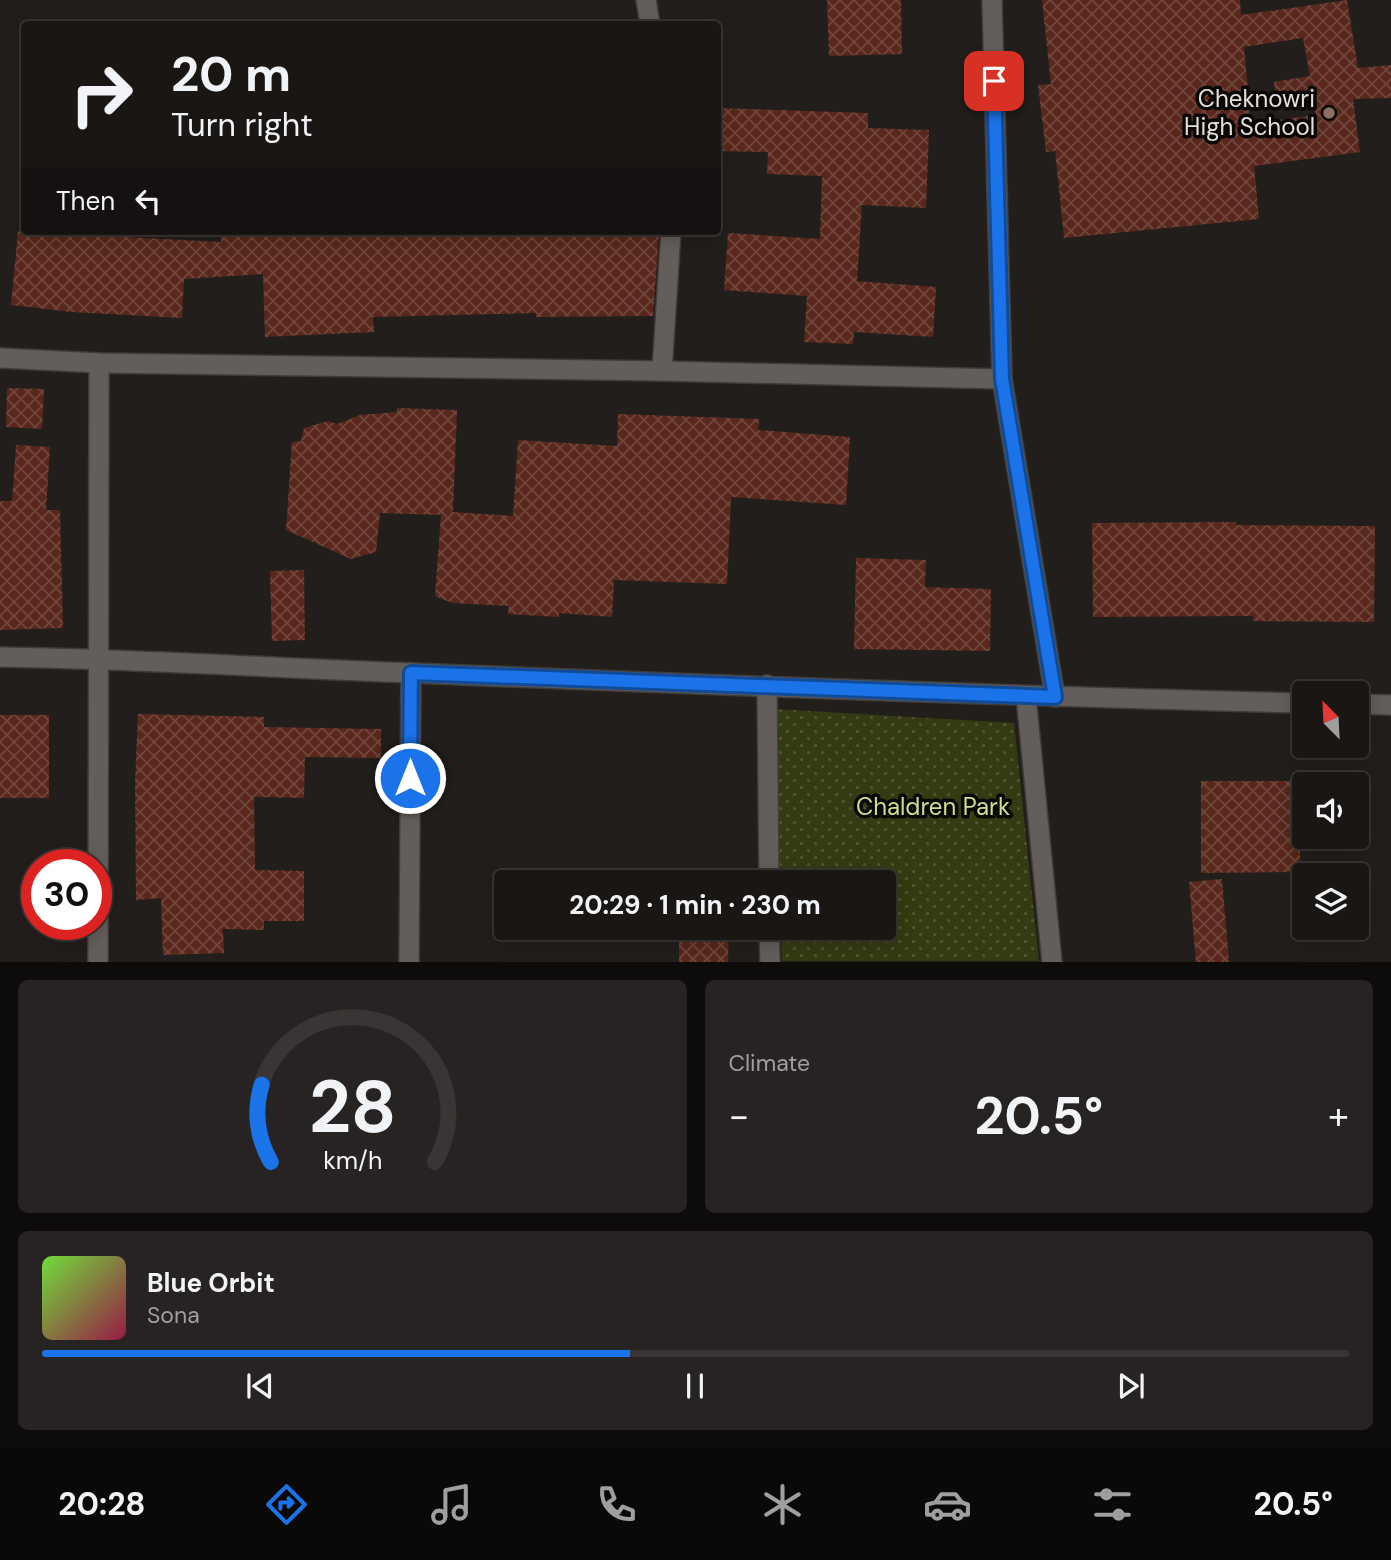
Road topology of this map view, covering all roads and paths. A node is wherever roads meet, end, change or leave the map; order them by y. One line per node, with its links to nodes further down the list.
1 (646, 0): 3 (street)
2 (992, 0): 8 (street)
3 (650, 21)
4 (671, 235): 7 (street)
5 (0, 358): 6 (street)
6 (99, 363): 7 (street); 10 (street)
7 (662, 371): 8 (street)
8 (1002, 379): 14 (street)
9 (0, 657): 10 (street)
10 (98, 659): 11 (street); 20 (street)
11 (411, 673): 12 (street); 21 (street)
12 (767, 685): 13 (street); 18 (street)
13 (1026, 696): 14 (street); 23 (street)
14 (1055, 697): 15 (street)
15 (1292, 703)
16 (1369, 704): 17 (street)
17 (1391, 705)
18 (769, 870)
19 (769, 940): 22 (street)
20 (98, 961)
21 (409, 961)
22 (770, 961)
23 (1052, 961)

